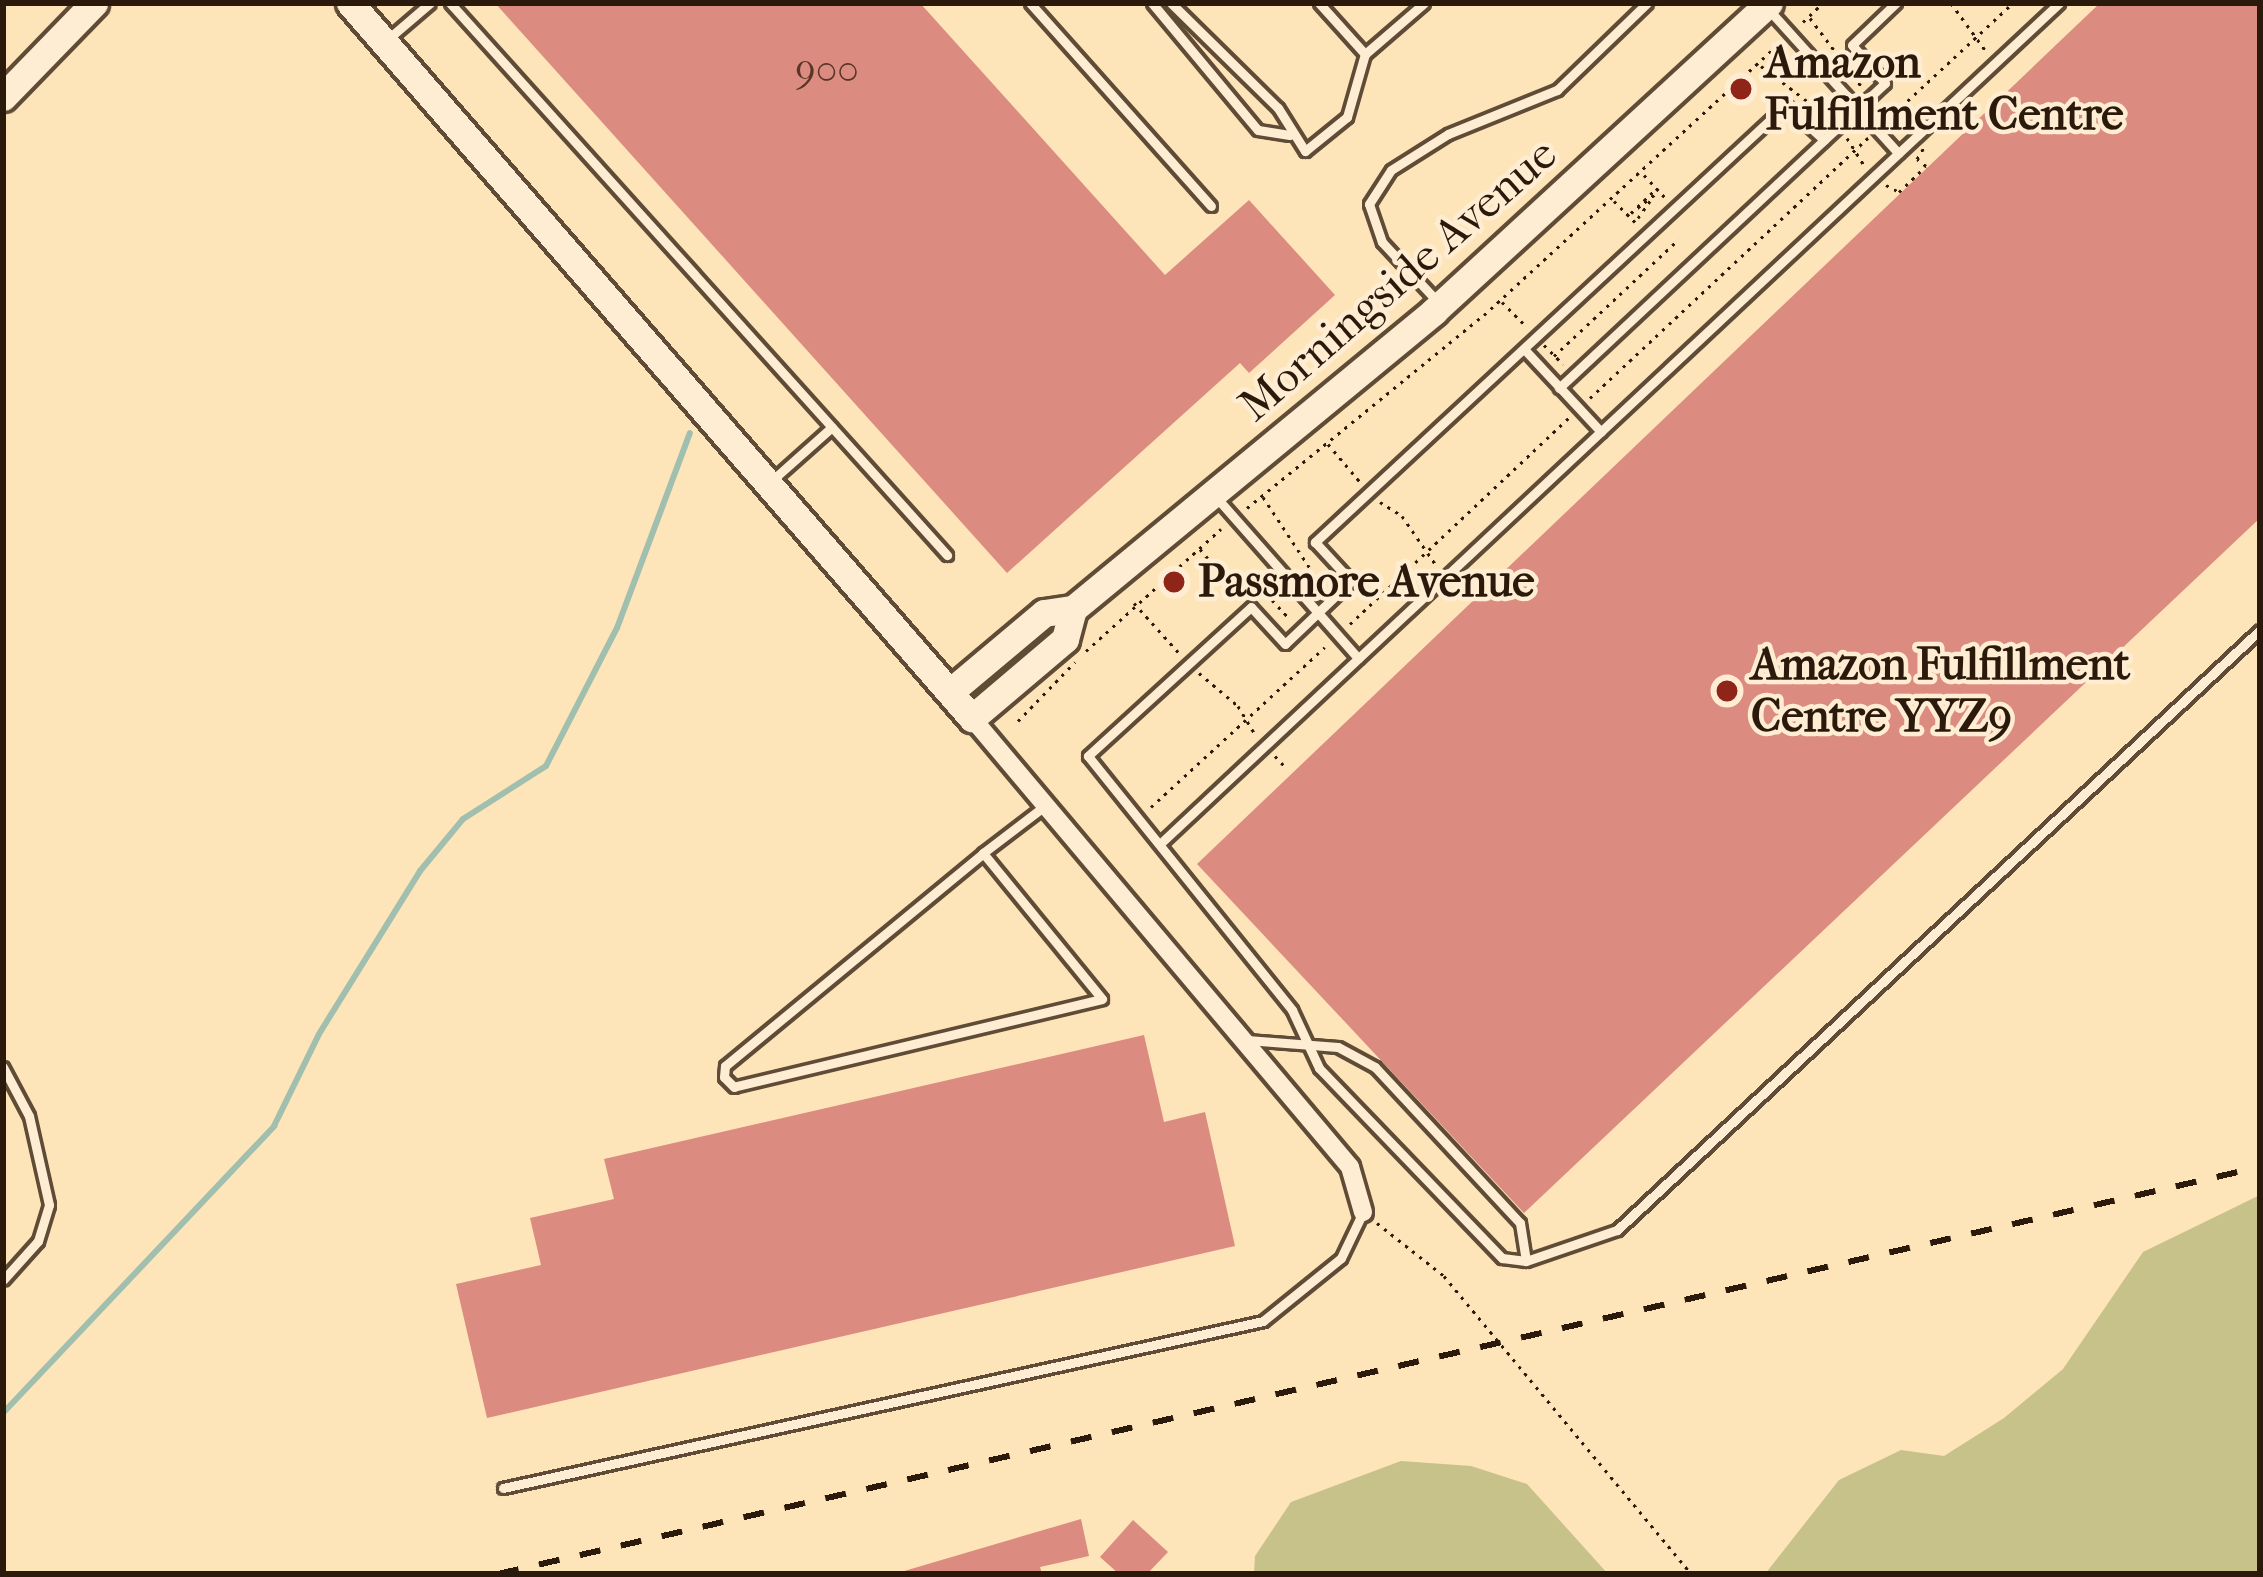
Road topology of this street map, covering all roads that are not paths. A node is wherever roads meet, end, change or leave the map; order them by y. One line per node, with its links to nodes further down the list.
1 (94, 3): 16 (main road)
2 (350, 3): 14 (main road)
3 (430, 3): 14 (lane)
4 (450, 3): 25 (lane)
5 (1030, 3): 21 (lane)
6 (1152, 3): 18 (lane)
7 (1171, 3): 18 (lane)
8 (1319, 3): 15 (lane)
9 (1424, 3): 15 (lane)
10 (1647, 3): 22 (lane)
11 (1897, 3): 17 (lane)
12 (2059, 3): 20 (lane)
13 (1767, 5): 17 (lane); 22 (main road, Morningside Avenue)
14 (383, 42): 27 (main road)
15 (1365, 54): 18 (lane)
16 (3, 97)
17 (1858, 109): 19 (lane); 20 (lane)
18 (1290, 135)
19 (1824, 140): 23 (lane); 24 (lane)
20 (1898, 153): 26 (lane)
21 (1210, 206)
22 (1441, 304): 28 (main road, Morningside Avenue)
23 (1524, 349): 24 (lane); 31 (lane)
24 (1559, 388): 26 (lane)
25 (832, 427): 27 (lane); 29 (lane)
26 (1600, 432): 33 (lane)
27 (766, 486): 34 (main road)
28 (1213, 493): 30 (main road, Morningside Avenue); 31 (lane)
29 (947, 555)
30 (1073, 609): 34 (main road, Morningside Avenue); 35 (main road, Morningside Avenue)
31 (1318, 612): 33 (lane); 37 (lane)
32 (2260, 630): 43 (lane)
33 (1358, 658): 37 (lane)
34 (950, 692): 35 (main road)
35 (972, 718): 36 (street)
36 (1047, 804): 38 (lane); 39 (street)
37 (1163, 842): 40 (lane)
38 (983, 853): 38 (lane)
39 (1236, 1037): 40 (lane); 42 (street)
40 (1311, 1046): 43 (lane); 43 (lane)
41 (3, 1067): 44 (lane)
42 (1363, 1212): 45 (lane)
43 (1526, 1261)
44 (3, 1280)
45 (503, 1488)

